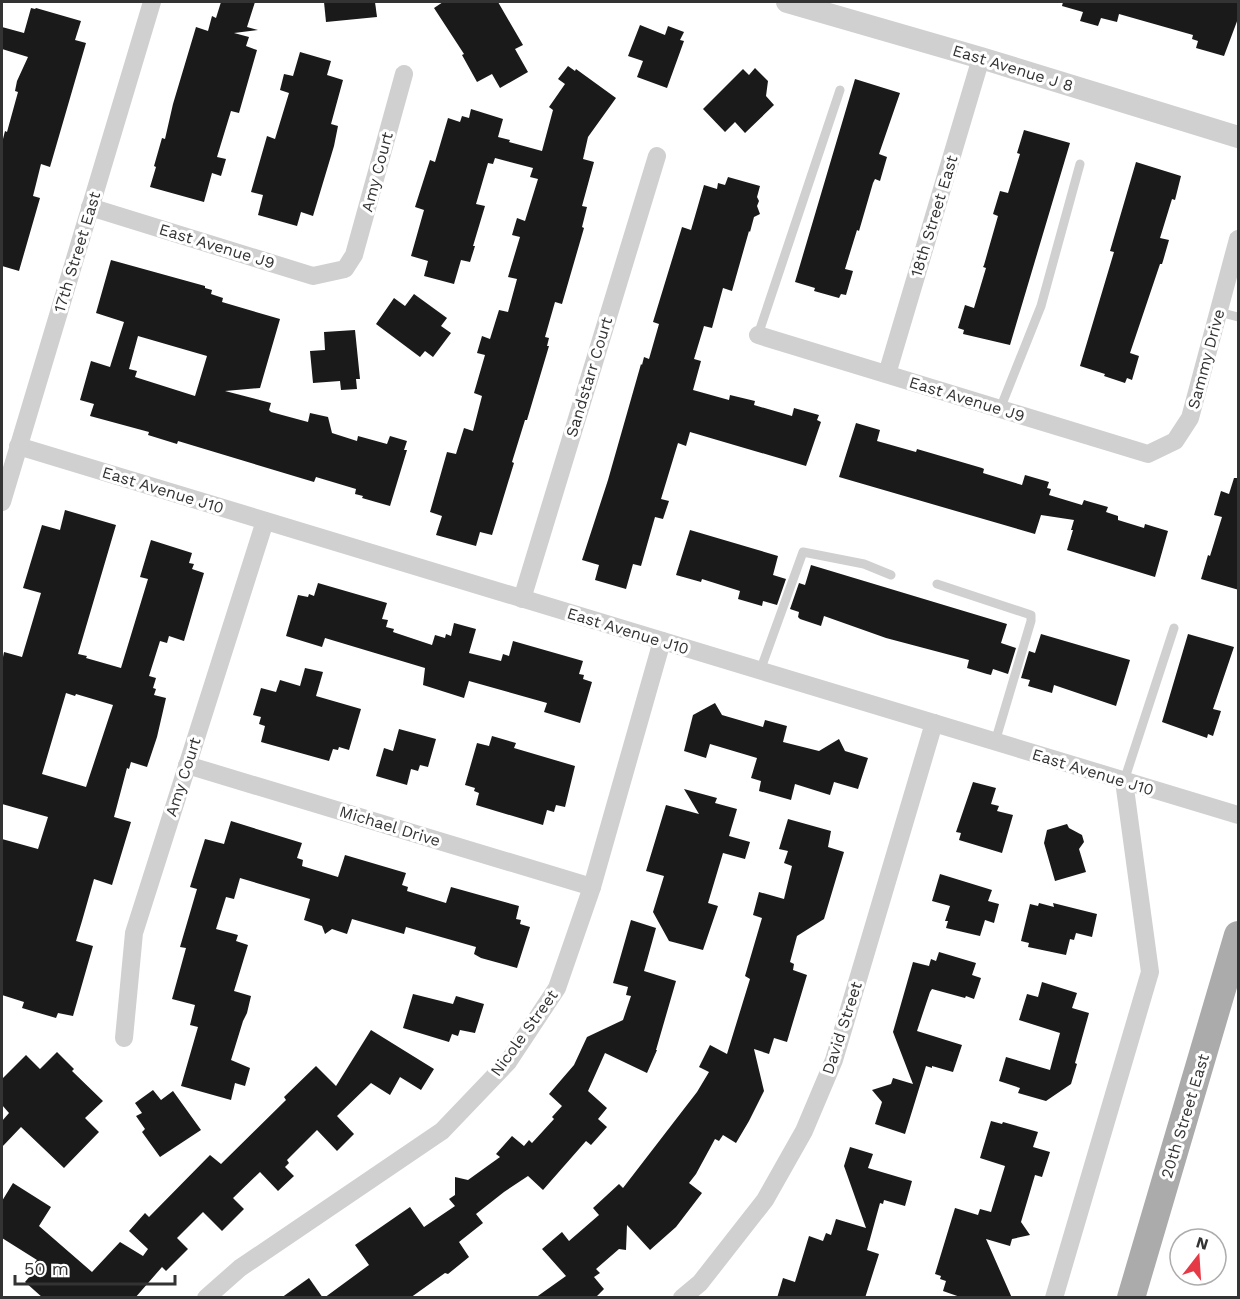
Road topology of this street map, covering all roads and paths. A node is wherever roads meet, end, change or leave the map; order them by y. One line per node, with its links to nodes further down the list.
1 (787, 2): 3 (street, East Avenue J 8)
2 (146, 3): 9 (street, 17th Street East)
3 (981, 58): 6 (street, East Avenue J 8); 15 (street, 18th Street East)
4 (404, 74): 11 (street, Amy Court)
5 (840, 90): 14 (lane)
6 (1239, 137)
7 (657, 156): 23 (street, Sandstarr Court)
8 (1080, 165): 16 (lane)
9 (90, 207): 11 (street, East Avenue J9); 18 (street, 17th Street East)
10 (1239, 239): 12 (street, Sammy Drive)
11 (345, 268)
12 (1219, 312): 13 (lane); 17 (street, Sammy Drive)
13 (1239, 317)
14 (758, 335): 15 (street, East Avenue J9)
15 (887, 374): 16 (street, East Avenue J9)
16 (999, 409): 17 (street, East Avenue J9)
17 (1175, 441)
18 (18, 446): 19 (street, 17th Street East); 20 (street, East Avenue J10)
19 (2, 502)
20 (265, 521): 23 (street, East Avenue J10); 29 (street, Amy Court)
21 (891, 575): 26 (lane)
22 (937, 584): 28 (lane)
23 (522, 599): 25 (street, East Avenue J10)
24 (1174, 628): 30 (lane)
25 (662, 641): 26 (street, East Avenue J10); 32 (street, Nicole Street)
26 (760, 671): 27 (street, East Avenue J10)
27 (934, 723): 28 (street, East Avenue J10); 37 (street, David Street)
28 (995, 742): 30 (street, East Avenue J10)
29 (187, 765): 32 (street, Michael Drive); 35 (street, Amy Court)
30 (1124, 781): 31 (street, East Avenue J10); 38 (street)
31 (1239, 815)
32 (592, 887): 36 (street, Nicole Street)
33 (1238, 935): 34 (main road, 20th Street East)
34 (1234, 971): 39 (main road, 20th Street East)
35 (124, 1038)
36 (206, 1298)
37 (682, 1298)
38 (1054, 1298)
39 (1131, 1298)

